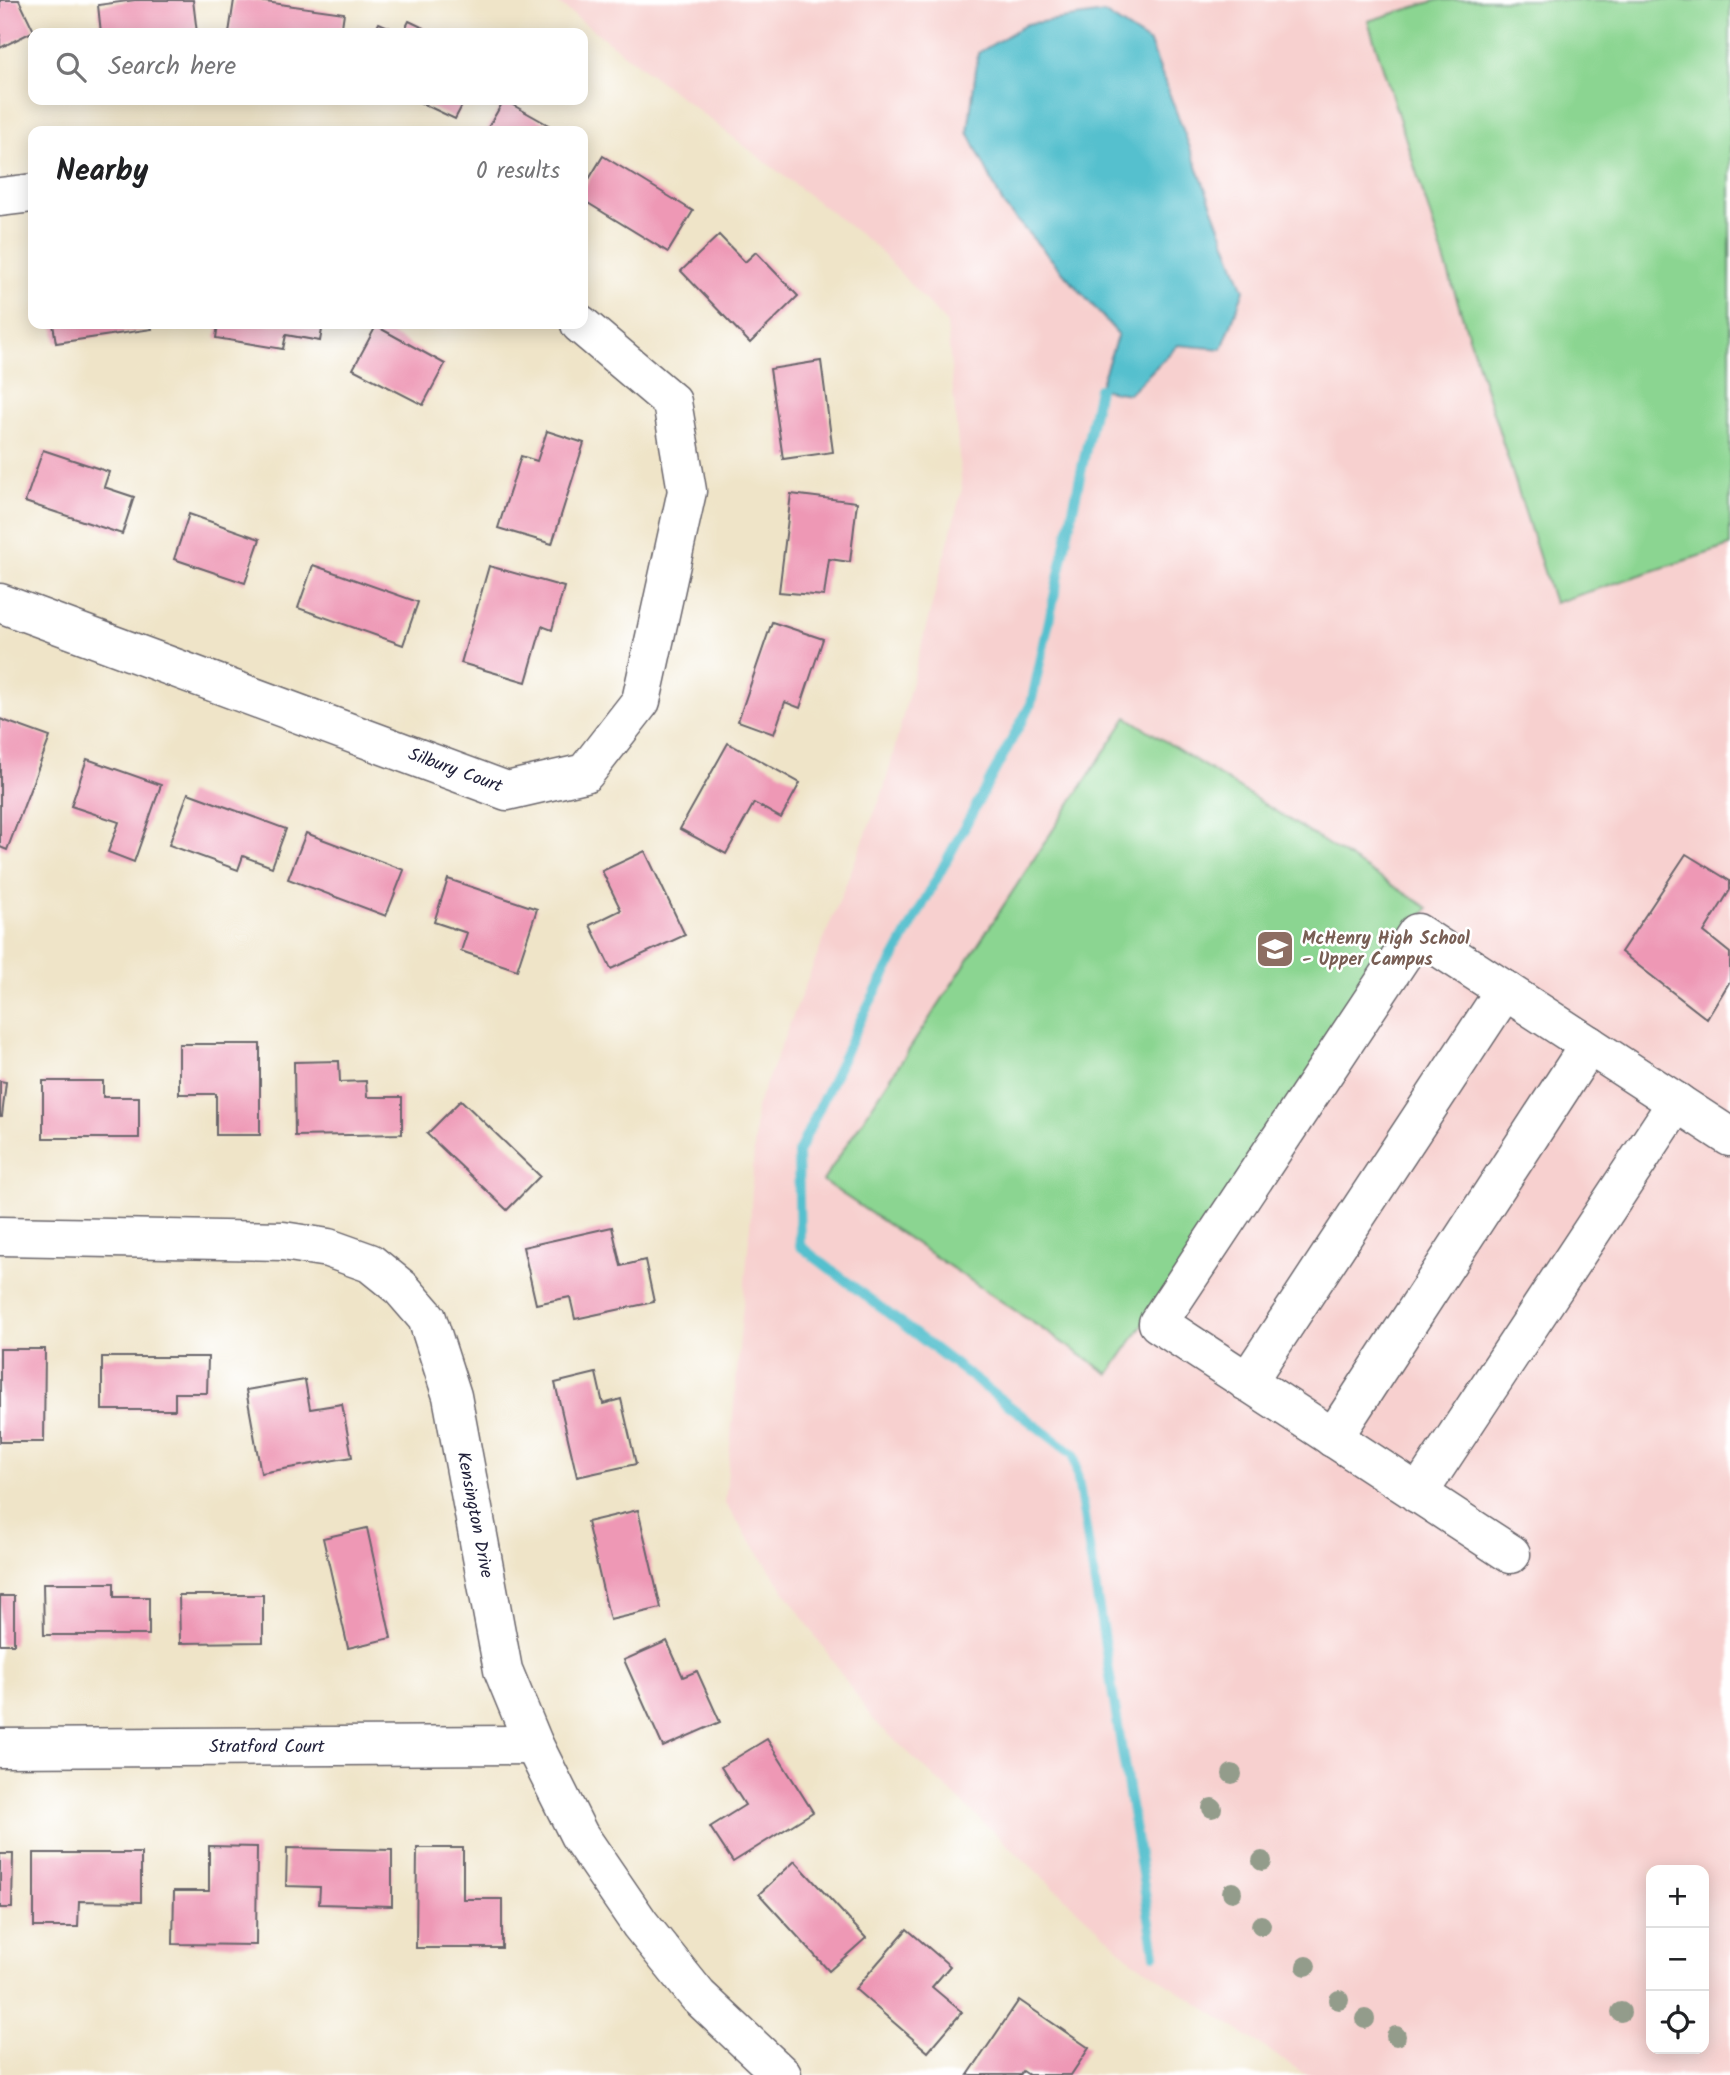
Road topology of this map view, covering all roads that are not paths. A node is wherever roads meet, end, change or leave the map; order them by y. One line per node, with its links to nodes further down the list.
1 (28, 194): 2 (street)
2 (0, 197)
3 (586, 329): 4 (street, Silbury Court)
4 (0, 603)
5 (1505, 990): 6 (street); 10 (street); 10 (street)
6 (1589, 1045): 7 (street); 11 (street)
7 (1677, 1102): 8 (street); 12 (street)
8 (1730, 1137)
9 (0, 1236): 14 (street, Kensington Drive)
10 (1247, 1382): 11 (street)
11 (1333, 1438): 12 (street)
12 (1418, 1494): 13 (street)
13 (1511, 1554)
14 (534, 1745): 15 (street, Stratford Court); 16 (street, Kensington Drive)
15 (0, 1748)
16 (782, 2075)

